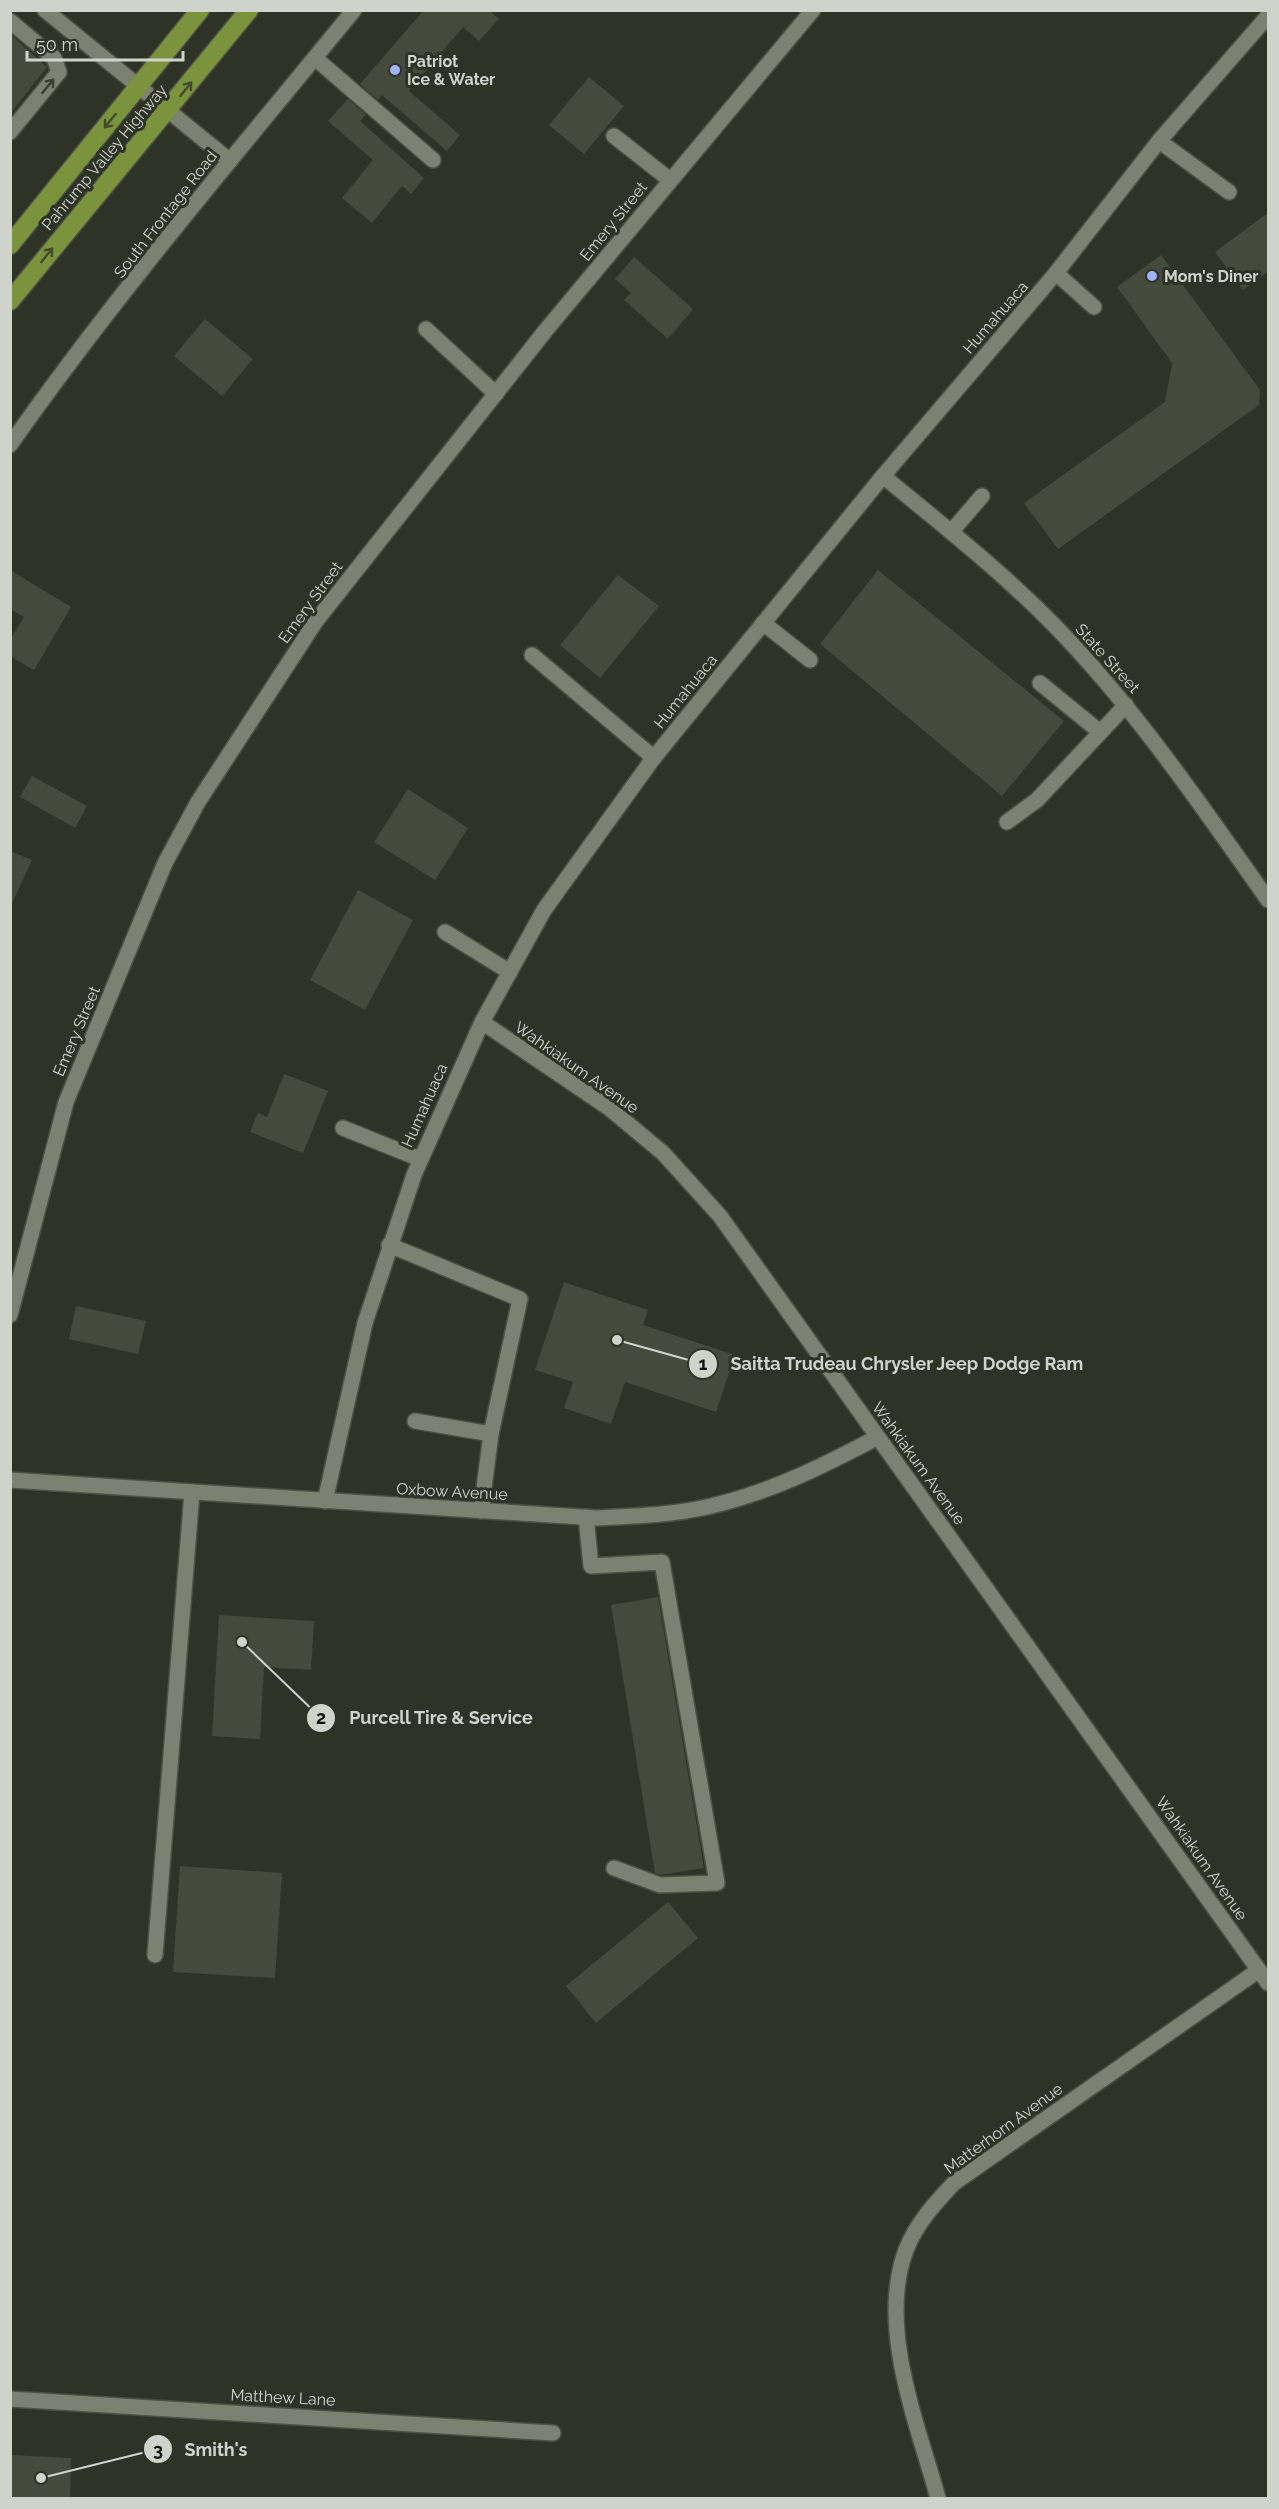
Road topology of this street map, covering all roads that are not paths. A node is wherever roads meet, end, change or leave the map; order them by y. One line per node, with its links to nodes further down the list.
1 (45, 10): 9 (street)
2 (200, 10): 9 (highway, Pahrump Valley Highway)
3 (249, 10): 10 (highway, Pahrump Valley Highway, one-way to 3)
4 (354, 10): 8 (street, South Frontage Road)
5 (813, 10): 16 (street, Emery Street)
6 (1269, 16): 13 (street, Humahuaca)
7 (10, 21): 11 (street, one-way to 7)
8 (315, 58): 14 (street); 15 (street, South Frontage Road)
9 (140, 86): 10 (street); 18 (highway, Pahrump Valley Highway, one-way to 18)
10 (169, 110): 15 (street); 20 (highway, Pahrump Valley Highway, one-way to 10)
11 (10, 132)
12 (614, 136): 16 (street)
13 (1158, 141): 17 (street); 19 (street, Humahuaca)
14 (433, 159)
15 (230, 161): 24 (street, South Frontage Road)
16 (670, 180): 23 (street, Emery Street)
17 (1229, 192)
18 (10, 245)
19 (1056, 273): 21 (street); 25 (street, Humahuaca)
20 (10, 301)
21 (1094, 307)
22 (426, 329): 23 (street)
23 (496, 394): 43 (street, Emery Street)
24 (10, 445)
25 (883, 476): 27 (street, State Street); 28 (street, Humahuaca)
26 (982, 496): 27 (street)
27 (951, 532): 32 (street, State Street)
28 (763, 623): 30 (street); 34 (street, Humahuaca)
29 (532, 655): 34 (street)
30 (810, 660)
31 (1040, 683): 33 (street)
32 (1126, 705): 33 (street); 36 (street, State Street)
33 (1100, 732): 35 (street)
34 (654, 758): 38 (street, Humahuaca)
35 (1007, 822)
36 (1269, 900)
37 (445, 932): 38 (street)
38 (510, 972): 39 (street, Humahuaca)
39 (482, 1022): 41 (street, Humahuaca); 46 (street, Wahkiakum Avenue)
40 (343, 1128): 41 (street)
41 (420, 1159): 42 (street, Humahuaca)
42 (388, 1245): 45 (street); 49 (street, Humahuaca)
43 (10, 1315)
44 (416, 1421): 45 (street)
45 (491, 1434): 50 (street)
46 (876, 1437): 51 (street, Oxbow Avenue); 54 (street, Wahkiakum Avenue)
47 (10, 1480): 48 (street, Oxbow Avenue)
48 (192, 1492): 49 (street, Oxbow Avenue); 53 (street)
49 (325, 1501): 50 (street, Oxbow Avenue)
50 (481, 1511): 51 (street, Oxbow Avenue)
51 (586, 1517): 52 (street)
52 (614, 1868)
53 (155, 1955)
54 (1259, 1970): 55 (street, Wahkiakum Avenue); 58 (street, Matterhorn Avenue)
55 (1269, 1983)
56 (10, 2399): 57 (street, Matthew Lane)
57 (553, 2433)
58 (938, 2499)

